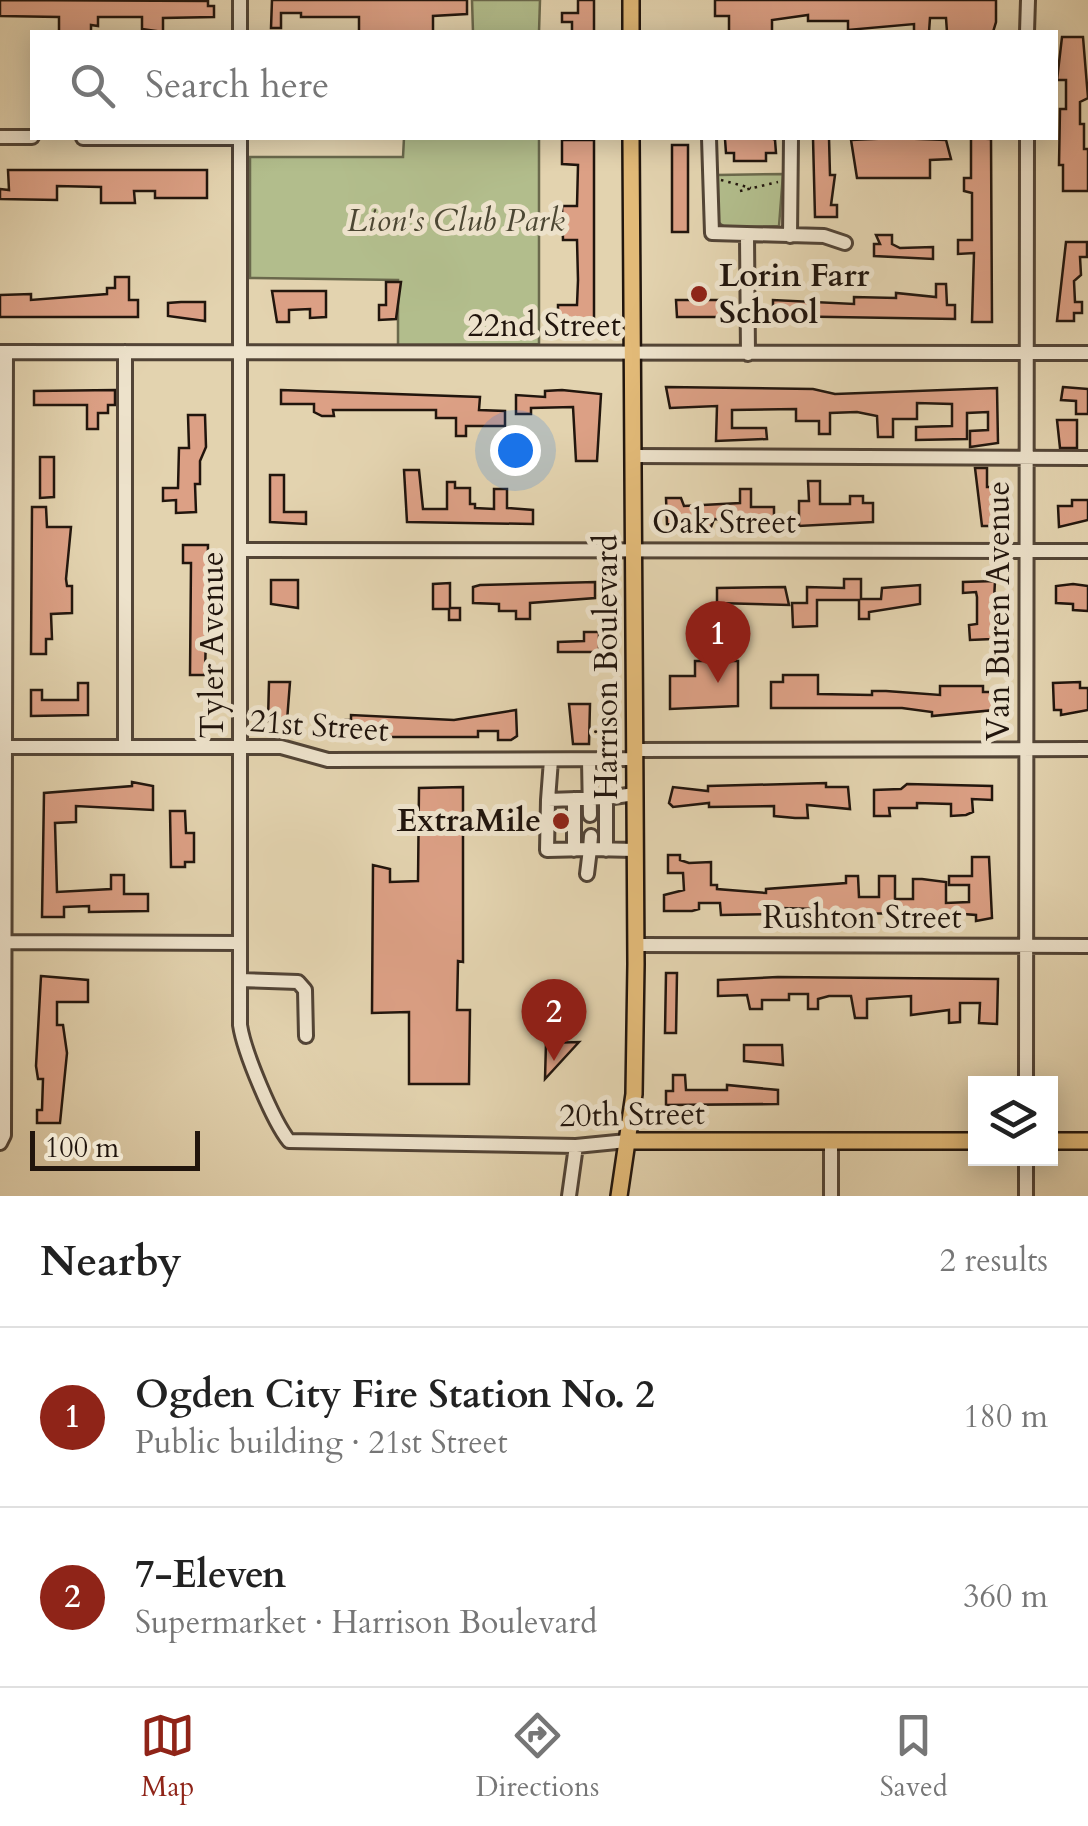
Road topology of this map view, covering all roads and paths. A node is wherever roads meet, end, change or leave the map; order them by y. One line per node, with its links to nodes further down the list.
1 (240, 0): 4 (street)
2 (630, 0): 5 (main road)
3 (1028, 0): 6 (street)
4 (240, 30)
5 (630, 30)
6 (1028, 30)
7 (0, 137): 8 (street)
8 (30, 137)
9 (240, 140): 23 (street, Tyler Avenue)
10 (631, 140): 24 (main road, Harrison Boulevard)
11 (709, 140): 14 (street)
12 (791, 140): 15 (street)
13 (1026, 140): 25 (street, Van Buren Avenue)
14 (709, 181): 16 (path); 18 (street)
15 (790, 184): 16 (path); 19 (street)
16 (751, 188): 17 (path)
17 (740, 192)
18 (747, 236): 19 (street); 27 (street)
19 (790, 236): 20 (street)
20 (845, 243)
21 (3, 352): 22 (street, 22nd Street); 35 (street)
22 (125, 352): 23 (street, 22nd Street); 36 (street)
23 (240, 352): 24 (street, 22nd Street); 31 (street, Tyler Avenue)
24 (631, 353): 27 (street, 22nd Street); 28 (main road, Harrison Boulevard)
25 (1026, 353): 26 (street, 22nd Street); 27 (street, 22nd Street); 29 (street, Van Buren Avenue)
26 (1088, 353)
27 (748, 354)
28 (633, 456): 29 (street); 32 (main road, Harrison Boulevard)
29 (1026, 456): 30 (street); 34 (street, Van Buren Avenue)
30 (1088, 458)
31 (240, 550): 32 (street, Oak Street); 37 (street, Tyler Avenue)
32 (634, 550): 34 (street, Oak Street); 40 (main road, Harrison Boulevard)
33 (1088, 551): 34 (street, Oak Street)
34 (1026, 552): 38 (street, Van Buren Avenue)
35 (2, 747): 36 (street, 21st Street); 54 (street)
36 (124, 747): 37 (street, 21st Street)
37 (241, 747): 41 (street, 21st Street); 55 (street, Tyler Avenue)
38 (1026, 749): 39 (street, 21st Street); 40 (street, 21st Street); 57 (street, Van Buren Avenue)
39 (1088, 749)
40 (635, 754): 42 (street, 21st Street); 43 (main road, Harrison Boulevard)
41 (551, 760): 42 (street, 21st Street); 47 (street)
42 (589, 760): 46 (street)
43 (635, 794): 44 (street); 52 (main road, Harrison Boulevard)
44 (606, 798): 46 (street); 51 (street)
45 (574, 799): 46 (street); 47 (street); 50 (street)
46 (590, 799): 48 (street)
47 (548, 800): 50 (street)
48 (590, 815)
49 (591, 843): 50 (street); 51 (street); 53 (street)
50 (574, 850)
51 (606, 850): 52 (street)
52 (635, 850): 56 (main road, Harrison Boulevard)
53 (588, 874)
54 (4, 942): 55 (street); 68 (street)
55 (240, 944): 59 (street, Tyler Avenue)
56 (636, 945): 57 (street, Rushton Street); 62 (main road, Harrison Boulevard)
57 (1026, 946): 58 (street, Rushton Street); 61 (street, Van Buren Avenue)
58 (1088, 946)
59 (240, 980): 60 (street); 67 (street, Tyler Avenue)
60 (306, 1036)
61 (1026, 1076)
62 (628, 1141): 63 (main road, 20th Street); 69 (street, 20th Street); 72 (main road, Harrison Boulevard)
63 (830, 1141): 64 (main road, 20th Street); 73 (street)
64 (968, 1141)
65 (1058, 1141): 66 (main road)
66 (1088, 1141)
67 (289, 1142): 69 (street, 20th Street)
68 (0, 1143)
69 (576, 1146): 71 (street)
70 (1026, 1166): 74 (street)
71 (569, 1196)
72 (619, 1196)
73 (830, 1196)
74 (1026, 1196)

